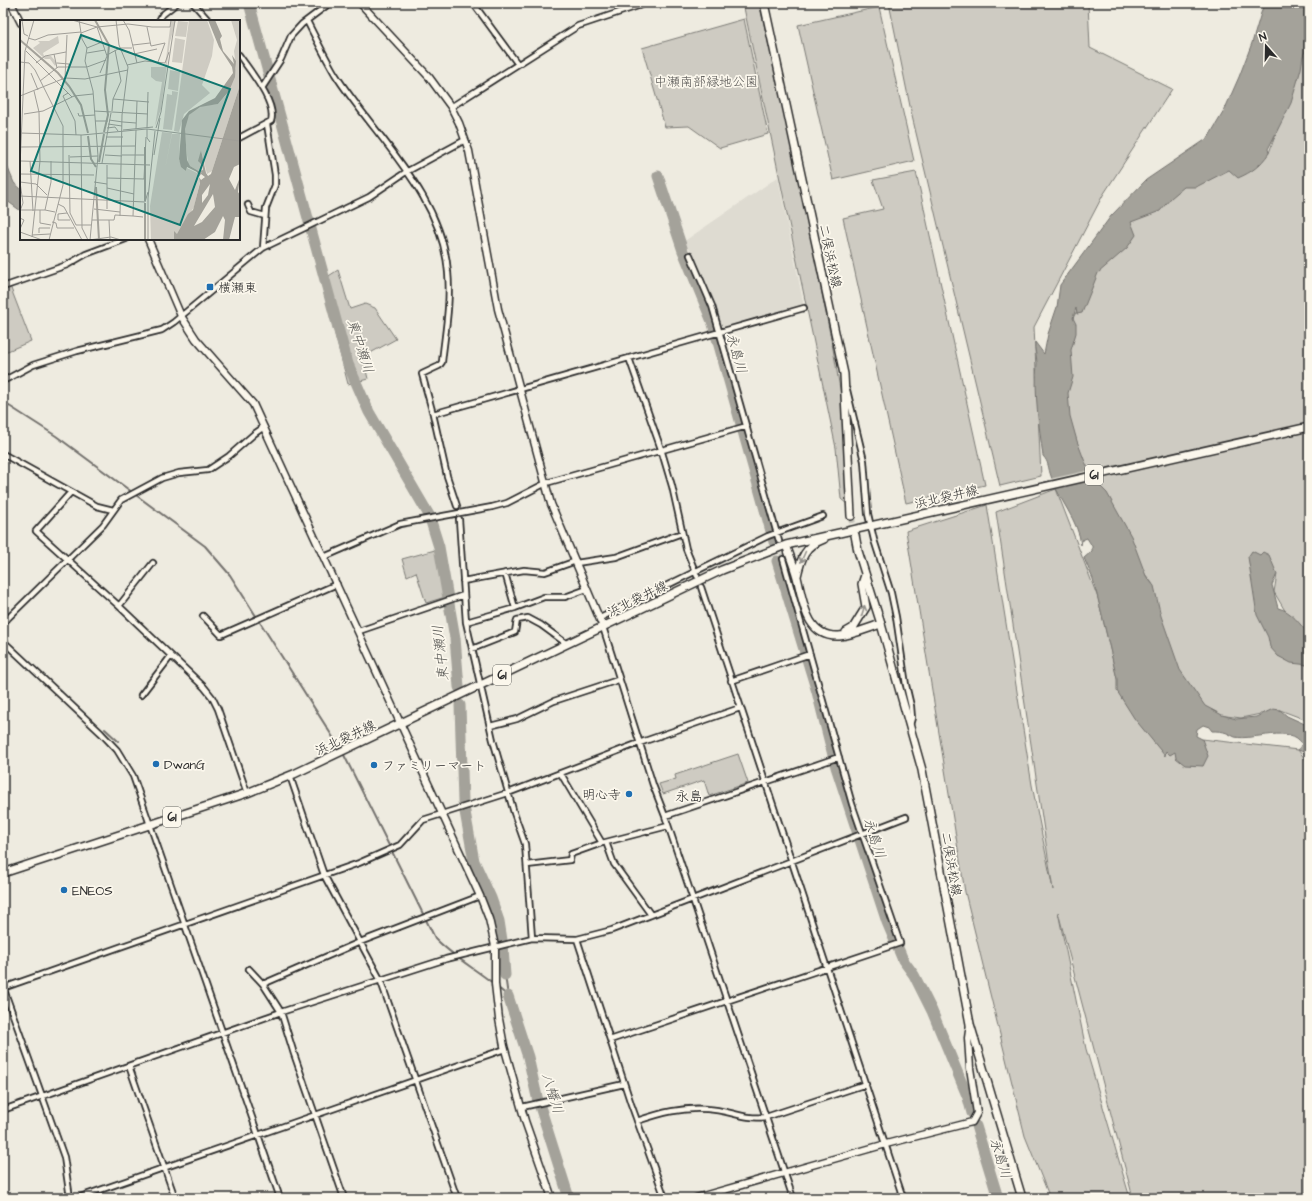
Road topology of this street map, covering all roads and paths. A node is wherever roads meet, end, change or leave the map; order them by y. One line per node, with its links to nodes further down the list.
1 (11, 3): 11 (street)
2 (177, 3): 9 (street)
3 (193, 3): 10 (street)
4 (330, 3): 12 (street)
5 (360, 3): 16 (street)
6 (473, 3): 14 (street)
7 (647, 3): 14 (street)
8 (764, 3): 33 (main road, 二俣浜松線)
9 (160, 20)
10 (208, 20)
11 (20, 21)
12 (308, 21): 15 (street); 20 (street)
13 (240, 56): 15 (street)
14 (517, 63): 16 (street)
15 (262, 88): 17 (street)
16 (451, 106): 19 (street)
17 (267, 124): 18 (street); 22 (street)
18 (240, 138)
19 (465, 140): 20 (street); 34 (street)
20 (406, 172): 25 (street); 35 (street)
21 (248, 205): 22 (street)
22 (265, 216): 25 (street)
23 (123, 240): 27 (street)
24 (148, 240): 29 (street)
25 (263, 248): 29 (street)
26 (690, 255): 30 (street)
27 (4, 285)
28 (804, 308): 30 (street)
29 (181, 316): 32 (street); 36 (street)
30 (720, 332): 31 (street); 37 (street)
31 (629, 358): 34 (street); 39 (street)
32 (3, 379)
33 (845, 383): 46 (main road, 二俣浜松線); 48 (street)
34 (520, 388): 35 (street); 41 (street)
35 (433, 414): 43 (street)
36 (264, 427): 44 (street); 55 (street)
37 (744, 427): 39 (street); 51 (street)
38 (1309, 427): 48 (main road, 浜北袋井線 / 61)
39 (661, 449): 41 (street); 50 (street)
40 (3, 454): 42 (street)
41 (546, 483): 55 (street); 58 (street)
42 (71, 492): 44 (street); 57 (street)
43 (458, 506)
44 (113, 510): 57 (street)
45 (823, 516): 51 (street)
46 (851, 516)
47 (459, 519): 64 (street)
48 (871, 525): 49 (main road, 浜北袋井線 / 61); 91 (street)
49 (843, 532): 54 (main road, 浜北袋井線 / 61); 63 (main road, one-way to 63)
50 (682, 533): 58 (street); 61 (street)
51 (776, 533): 53 (street); 61 (street)
52 (855, 535): 62 (main road, 二俣浜松線)
53 (778, 541)
54 (786, 545): 63 (main road); 76 (main road, 浜北袋井線 / 61)
55 (324, 556): 65 (street)
56 (783, 559): 82 (street)
57 (68, 560): 69 (street); 74 (street)
58 (576, 562): 60 (street); 67 (street)
59 (153, 564): 69 (street)
60 (506, 573): 64 (street); 70 (street)
61 (696, 574): 72 (street)
62 (865, 575): 75 (main road, 二俣浜松線); 78 (main road, one-way to 62)
63 (797, 576): 78 (main road)
64 (463, 580): 68 (street)
65 (337, 584): 71 (street); 77 (street)
66 (701, 587): 85 (street)
67 (587, 589): 70 (street); 72 (street)
68 (464, 595): 73 (street); 77 (street)
69 (119, 606): 83 (street)
70 (515, 608): 73 (street)
71 (203, 616)
72 (600, 618): 76 (street)
73 (466, 622): 81 (street)
74 (3, 623)
75 (881, 624): 78 (main road); 91 (main road, 二俣浜松線)
76 (603, 627): 80 (main road, 浜北袋井線 / 61); 84 (street)
77 (359, 631): 89 (street)
78 (839, 636)
79 (3, 642): 102 (street)
80 (567, 644): 81 (street); 86 (main road, 浜北袋井線 / 61)
81 (472, 649): 86 (street)
82 (810, 654): 85 (street); 93 (street)
83 (171, 656): 87 (street); 97 (street)
84 (618, 680): 90 (street); 92 (street)
85 (731, 681): 88 (street)
86 (480, 685): 89 (main road, 浜北袋井線 / 61); 90 (street)
87 (140, 695)
88 (740, 708): 92 (street); 96 (street)
89 (401, 724): 95 (main road, 浜北袋井線 / 61); 99 (street)
90 (490, 726): 98 (street)
91 (910, 726): 125 (main road, 二俣浜松線)
92 (639, 742): 94 (street); 100 (street)
93 (839, 758): 96 (street); 104 (street)
94 (561, 774): 98 (street); 105 (street)
95 (290, 776): 97 (main road, 浜北袋井線 / 61); 109 (street)
96 (766, 783): 100 (street); 106 (street)
97 (247, 793): 102 (main road, 浜北袋井線 / 61)
98 (508, 793): 99 (street); 107 (street)
99 (442, 812): 109 (street); 110 (street)
100 (665, 816): 103 (street)
101 (906, 817): 104 (street)
102 (150, 824): 108 (main road, 浜北袋井線 / 61); 113 (street)
103 (668, 826): 105 (street); 111 (street)
104 (862, 834): 106 (street); 118 (street)
105 (604, 843): 107 (street); 112 (street)
106 (792, 861): 111 (street); 118 (street)
107 (527, 865): 114 (street)
108 (3, 873)
109 (324, 875): 113 (street); 116 (street)
110 (480, 896): 116 (street); 117 (street)
111 (693, 900): 112 (street); 123 (street)
112 (652, 915): 115 (street)
113 (184, 925): 122 (street); 126 (street)
114 (532, 938): 115 (street); 117 (street)
115 (577, 939): 127 (street)
116 (360, 942): 120 (street); 121 (street)
117 (495, 946): 120 (street); 128 (street)
118 (828, 967): 123 (street); 132 (street)
119 (249, 970): 121 (street)
120 (380, 979): 124 (street); 130 (street)
121 (263, 984): 124 (street)
122 (3, 988): 133 (street)
123 (727, 1001): 127 (street); 137 (street)
124 (281, 1012): 126 (street); 136 (street)
125 (970, 1024): 140 (street); 154 (main road, 二俣浜松線)
126 (223, 1033): 129 (street); 139 (street)
127 (610, 1040): 131 (street)
128 (505, 1049): 130 (street); 134 (street)
129 (129, 1066): 133 (street); 141 (street)
130 (416, 1080): 136 (street); 148 (street)
131 (624, 1084): 134 (street); 138 (street)
132 (866, 1084): 137 (street); 140 (street)
133 (43, 1096): 135 (street); 143 (street)
134 (522, 1107): 149 (street)
135 (3, 1110)
136 (315, 1115): 139 (street); 147 (street)
137 (766, 1117): 138 (street); 142 (street)
138 (637, 1121): 150 (street)
139 (258, 1135): 141 (street); 146 (street)
140 (886, 1144): 142 (street); 153 (street)
141 (165, 1167): 144 (street); 145 (street)
142 (785, 1173): 151 (street); 152 (street)
143 (70, 1198)
144 (77, 1198)
145 (175, 1198)
146 (280, 1198)
147 (344, 1198)
148 (457, 1198)
149 (552, 1198)
150 (665, 1198)
151 (696, 1198)
152 (793, 1198)
153 (904, 1198)
154 (1022, 1198)

